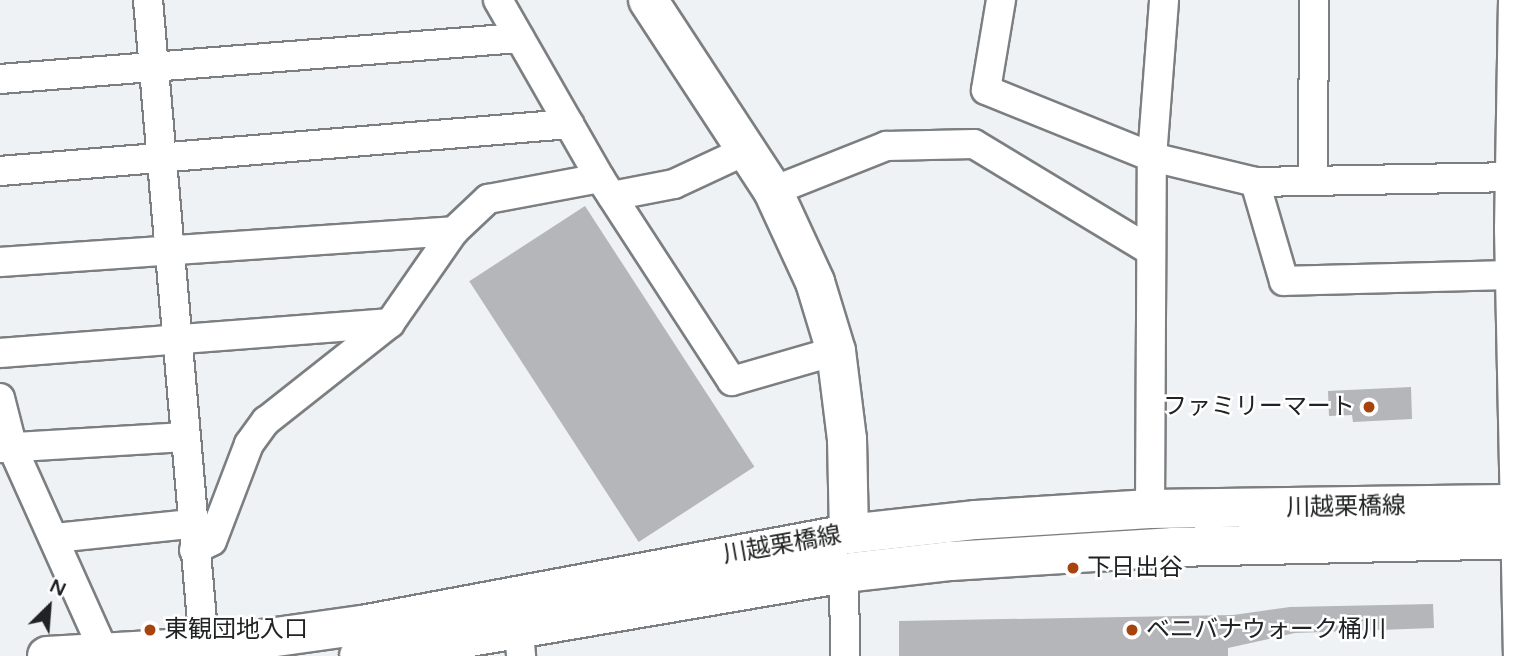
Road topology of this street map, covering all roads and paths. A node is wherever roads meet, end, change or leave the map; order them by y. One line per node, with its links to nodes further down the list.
1 (148, 0): 9 (street)
2 (498, 0): 8 (street)
3 (1001, 0): 13 (street)
4 (1164, 0): 13 (street)
5 (1314, 0): 17 (street)
6 (1518, 0): 16 (main road)
7 (657, 3): 12 (main road)
8 (519, 38): 9 (street); 11 (street)
9 (153, 67): 10 (street); 14 (street)
10 (0, 79)
11 (569, 124): 14 (street); 19 (street)
12 (747, 150): 19 (street); 20 (main road)
13 (1152, 157): 18 (street); 23 (street)
14 (161, 158): 15 (street); 22 (street)
15 (0, 171)
16 (1519, 177): 17 (street); 25 (main road)
17 (1313, 179): 18 (street)
18 (1255, 182): 25 (street)
19 (606, 187): 21 (street); 28 (street)
20 (773, 191): 23 (street); 28 (main road)
21 (454, 231): 22 (street); 26 (street)
22 (168, 248): 24 (street); 27 (street)
23 (1150, 250): 33 (street)
24 (0, 262)
25 (1516, 275): 34 (main road)
26 (390, 323): 27 (street); 36 (street)
27 (176, 339): 29 (street); 31 (street)
28 (836, 351): 35 (main road)
29 (0, 353)
30 (0, 398): 32 (street)
31 (184, 438): 32 (street); 36 (street)
32 (7, 448): 37 (street)
33 (1150, 509): 34 (main road, 川越栗橋線); 35 (main road, 川越栗橋線)
34 (1522, 522): 38 (main road, 川越栗橋線); 45 (main road)
35 (849, 534): 40 (main road, 川越栗橋線)
36 (192, 537): 37 (street); 40 (street)
37 (55, 538): 41 (street)
38 (844, 573): 39 (main road, 川越栗橋線); 44 (street)
39 (520, 644): 43 (main road, 川越栗橋線)
40 (205, 652): 41 (main road, 川越栗橋線)
41 (105, 654): 42 (main road, 川越栗橋線)
42 (47, 656)
43 (359, 656)
44 (845, 656)
45 (1523, 656)

